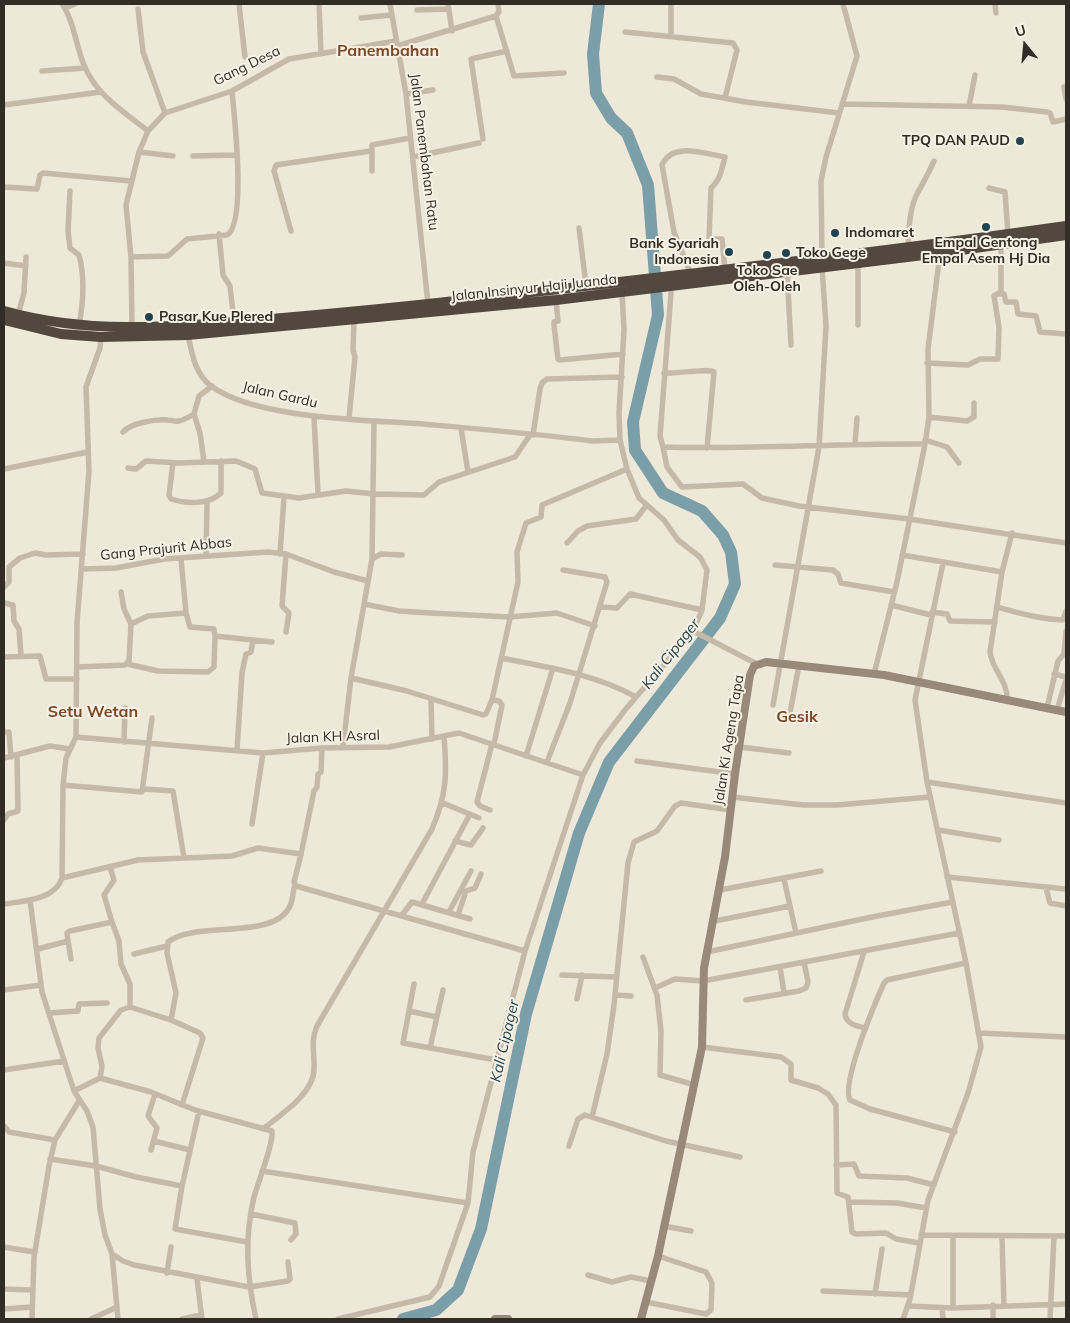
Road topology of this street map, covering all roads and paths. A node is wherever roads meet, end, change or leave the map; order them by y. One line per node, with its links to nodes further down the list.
1 (75, 4): 9 (street)
2 (238, 4): 23 (street)
3 (320, 4): 22 (street)
4 (390, 4): 15 (street, Jalan Panembahan Ratu)
5 (498, 4): 14 (street)
6 (671, 4): 19 (street)
7 (843, 4): 36 (street)
8 (996, 4): 13 (street)
9 (63, 6): 24 (street)
10 (449, 6): 12 (street); 17 (street)
11 (138, 9): 39 (street)
12 (417, 10)
13 (996, 13)
14 (498, 14): 17 (street, Gang Desa); 21 (street)
15 (391, 15): 16 (street); 20 (street, Jalan Panembahan Ratu)
16 (361, 18)
17 (452, 31): 20 (street, Gang Desa)
18 (625, 32): 19 (street)
19 (671, 36): 34 (street)
20 (396, 43): 22 (street, Gang Desa); 33 (street, Jalan Panembahan Ratu)
21 (507, 51): 26 (street); 49 (street)
22 (321, 54): 31 (street, Gang Desa)
23 (245, 57)
24 (85, 68): 25 (street); 32 (street)
25 (42, 71)
26 (564, 73)
27 (975, 75): 38 (street)
28 (657, 77): 34 (street)
29 (1064, 87): 35 (street)
30 (433, 90): 33 (street)
31 (232, 91): 39 (street, Gang Desa); 46 (street)
32 (100, 92): 37 (street); 42 (street)
33 (406, 94): 43 (street, Jalan Panembahan Ratu)
34 (719, 96): 40 (street)
35 (1066, 99)
36 (843, 104): 38 (street); 40 (street)
37 (4, 105)
38 (969, 106): 41 (street)
39 (165, 113): 42 (street, Gang Desa)
40 (839, 114): 67 (street)
41 (1066, 119)
42 (148, 131): 45 (street)
43 (410, 138): 44 (street); 49 (street, Jalan Panembahan Ratu)
44 (371, 151): 51 (street); 58 (street)
45 (139, 152): 47 (street); 52 (street)
46 (237, 155): 48 (street); 59 (street)
47 (173, 156)
48 (193, 156)
49 (413, 157): 80 (street, Jalan Panembahan Ratu)
50 (934, 161): 63 (street)
51 (372, 171)
52 (131, 181): 53 (street); 66 (street)
53 (4, 186)
54 (989, 188): 60 (street)
55 (70, 191): 88 (street)
56 (1066, 226): 60 (highway, Jalan Insinyur Haji Juanda)
57 (580, 228): 74 (street)
58 (291, 231)
59 (219, 234): 66 (street); 86 (street)
60 (1008, 234): 63 (highway, Jalan Insinyur Haji Juanda)
61 (1066, 235): 62 (highway, Jalan Insinyur Haji Juanda)
62 (1001, 245): 64 (highway, Jalan Insinyur Haji Juanda); 77 (street)
63 (908, 248): 67 (highway, Jalan Insinyur Haji Juanda)
64 (940, 253): 69 (highway, Jalan Insinyur Haji Juanda); 95 (street)
65 (26, 257): 70 (street)
66 (131, 257): 89 (street)
67 (822, 262): 69 (highway, Jalan Insinyur Haji Juanda); 71 (highway, Jalan Insinyur Haji Juanda); 72 (highway, Jalan Insinyur Haji Juanda); 112 (street)
68 (4, 263): 70 (street)
69 (858, 263): 87 (street)
70 (26, 266): 82 (street)
71 (725, 269): 73 (highway, Jalan Insinyur Haji Juanda); 73 (street)
72 (788, 271): 75 (highway, Jalan Insinyur Haji Juanda); 93 (street)
73 (690, 272): 74 (highway, Jalan Insinyur Haji Juanda)
74 (586, 285): 78 (highway, Jalan Insinyur Haji Juanda)
75 (673, 289): 76 (highway, Jalan Insinyur Haji Juanda); 96 (street)
76 (622, 292): 79 (highway, Jalan Insinyur Haji Juanda); 94 (street)
77 (1001, 294): 90 (street); 95 (street)
78 (519, 298): 79 (highway, Jalan Insinyur Haji Juanda); 80 (highway, Jalan Insinyur Haji Juanda); 85 (highway, Jalan Insinyur Haji Juanda)
79 (556, 300): 94 (street)
80 (428, 304): 83 (highway, Jalan Insinyur Haji Juanda)
81 (4, 311): 82 (highway, Jalan Insinyur Haji Juanda)
82 (18, 315): 88 (highway, Jalan Insinyur Haji Juanda)
83 (337, 318): 85 (highway, Jalan Insinyur Haji Juanda); 86 (highway, Jalan Insinyur Haji Juanda); 91 (highway, Jalan Insinyur Haji Juanda)
84 (4, 320): 92 (highway, Jalan Insinyur Haji Juanda)
85 (354, 321): 103 (street)
86 (234, 322): 89 (highway, Jalan Insinyur Haji Juanda)
87 (858, 325)
88 (79, 326): 89 (highway, Jalan Insinyur Haji Juanda)
89 (132, 328)
90 (1066, 334)
91 (188, 336): 92 (highway, Jalan Insinyur Haji Juanda); 98 (street, Jalan Gardu)
92 (101, 337): 115 (street)
93 (791, 345)
94 (623, 354): 97 (street)
95 (927, 363): 102 (street)
96 (664, 373): 113 (street); 114 (street)
97 (622, 377): 108 (street); 109 (street)
98 (212, 386): 100 (street); 101 (street, Jalan Gardu)
99 (974, 402): 102 (street)
100 (194, 414): 107 (street); 117 (street)
101 (314, 417): 103 (street, Jalan Gardu); 124 (street)
102 (929, 417): 110 (street)
103 (349, 418): 105 (street, Jalan Gardu)
104 (857, 418): 111 (street)
105 (374, 421): 106 (street, Jalan Gardu); 125 (street)
106 (461, 428): 108 (street, Jalan Gardu); 123 (street)
107 (123, 432)
108 (532, 435): 109 (street, Jalan Gardu); 123 (street)
109 (620, 440): 122 (street)
110 (925, 442): 111 (street); 119 (street); 130 (street)
111 (855, 444): 112 (street)
112 (819, 447): 114 (street); 129 (street)
113 (663, 448): 114 (street); 129 (street)
114 (707, 448)
115 (88, 452): 121 (street); 134 (street)
116 (221, 461): 117 (street); 126 (street); 127 (street)
117 (204, 462): 118 (street)
118 (173, 463): 120 (street); 127 (street)
119 (959, 463)
120 (128, 468)
121 (4, 469)
122 (627, 469): 128 (street); 160 (street)
123 (468, 472): 125 (street)
124 (318, 494): 125 (street); 126 (street)
125 (374, 494): 140 (street)
126 (284, 497): 135 (street)
127 (207, 502): 138 (street)
128 (646, 506): 132 (street); 156 (street)
129 (807, 507): 130 (street); 143 (street)
130 (909, 519): 131 (street); 137 (street)
131 (1012, 533): 133 (street); 146 (street)
132 (567, 543)
133 (1066, 543)
134 (83, 554): 144 (street); 148 (street)
135 (283, 554): 138 (street, Gang Prajurit Abbas); 147 (street, Gang Prajurit Abbas); 166 (street)
136 (402, 555): 140 (street)
137 (902, 555): 141 (street); 150 (street)
138 (206, 556): 139 (street, Gang Prajurit Abbas)
139 (181, 558): 144 (street, Gang Prajurit Abbas); 158 (street)
140 (372, 559): 147 (street)
141 (943, 563): 146 (street); 159 (street)
142 (775, 564): 143 (street)
143 (798, 565): 150 (street); 174 (street)
144 (82, 569): 178 (street)
145 (563, 570): 154 (street)
146 (1002, 572): 155 (street)
147 (368, 581): 152 (street)
148 (4, 587)
149 (121, 592): 163 (street)
150 (894, 592): 153 (street)
151 (4, 603): 171 (street)
152 (364, 604): 160 (street); 183 (street)
153 (891, 605): 159 (street); 180 (street)
154 (600, 607): 156 (street); 164 (street)
155 (997, 607): 161 (street); 162 (street)
156 (702, 610): 167 (street)
157 (1066, 612): 161 (street)
158 (186, 613): 163 (street); 168 (street)
159 (932, 614): 162 (street); 186 (street)
160 (509, 616): 164 (street); 173 (street)
161 (1065, 621)
162 (995, 622): 189 (street)
163 (131, 624): 175 (street)
164 (595, 626): 182 (street)
165 (1066, 631): 181 (street)
166 (286, 632)
167 (695, 632): 176 (street); 187 (street)
168 (215, 636): 169 (street); 175 (street)
169 (253, 640): 170 (street); 209 (street)
170 (272, 642)
171 (21, 656): 172 (street); 185 (street)
172 (4, 657)
173 (501, 658): 179 (street); 190 (street)
174 (781, 663): 176 (street, Jalan Ki Ageng Tapa); 177 (street, Jalan Ki Ageng Tapa); 191 (street)
175 (127, 664): 178 (street)
176 (757, 664): 206 (street, Jalan Ki Ageng Tapa)
177 (800, 665): 180 (street, Jalan Ki Ageng Tapa); 196 (street)
178 (77, 667): 185 (street)
179 (553, 668): 182 (street); 212 (street)
180 (874, 674): 186 (street, Jalan Ki Ageng Tapa)
181 (1054, 674): 184 (street); 193 (street)
182 (579, 675): 187 (street); 216 (street)
183 (351, 678): 188 (street); 205 (street)
184 (1066, 678): 194 (street)
185 (77, 679): 200 (street)
186 (919, 683): 189 (street, Jalan Ki Ageng Tapa); 219 (street)
187 (636, 697): 218 (street)
188 (432, 699): 190 (street); 201 (street)
189 (1007, 699): 193 (street, Jalan Ki Ageng Tapa)
190 (492, 700): 203 (street)
191 (773, 705)
192 (125, 708): 202 (street)
193 (1047, 708): 194 (street, Jalan Ki Ageng Tapa)
194 (1057, 710): 195 (street, Jalan Ki Ageng Tapa)
195 (1066, 712)
196 (790, 713)
197 (152, 718): 204 (street)
198 (4, 732): 213 (street)
199 (444, 736): 201 (street, Jalan KH Asral); 203 (street, Jalan KH Asral); 224 (street)
200 (76, 737): 202 (street, Jalan KH Asral); 208 (street)
201 (432, 739): 205 (street, Jalan KH Asral)
202 (124, 742): 204 (street, Jalan KH Asral)
203 (493, 744): 212 (street, Jalan KH Asral); 226 (street)
204 (148, 745): 209 (street, Jalan KH Asral); 221 (street)
205 (343, 747): 207 (street, Jalan KH Asral)
206 (740, 747): 211 (street); 217 (street, Jalan Ki Ageng Tapa)
207 (322, 748): 210 (street, Jalan KH Asral); 236 (street)
208 (70, 749): 213 (street); 220 (street)
209 (237, 750): 210 (street, Jalan KH Asral)
210 (263, 753): 231 (street)
211 (789, 753)
212 (526, 756): 216 (street, Jalan KH Asral)
213 (14, 757): 214 (street); 230 (street)
214 (4, 758)
215 (637, 761): 217 (street)
216 (547, 762): 218 (street, Jalan KH Asral)
217 (735, 774): 222 (street, Jalan Ki Ageng Tapa)
218 (583, 775): 269 (street)
219 (927, 782): 223 (street); 225 (street)
220 (63, 784): 221 (street); 243 (street)
221 (144, 789): 237 (street)
222 (732, 797): 223 (street); 227 (street, Jalan Ki Ageng Tapa)
223 (930, 797): 233 (street)
224 (443, 803): 228 (street); 257 (street)
225 (1066, 803)
226 (490, 810)
227 (731, 810): 250 (street, Jalan Ki Ageng Tapa); 280 (street)
228 (470, 814): 229 (street); 235 (street)
229 (479, 818)
230 (4, 820)
231 (252, 824)
232 (482, 828): 235 (street)
233 (938, 830): 234 (street); 242 (street)
234 (999, 840)
235 (455, 841): 254 (street)
236 (301, 854): 237 (street); 245 (street)
237 (184, 858): 238 (street)
238 (110, 867): 243 (street); 263 (street)
239 (471, 871): 246 (street)
240 (821, 871): 244 (street)
241 (481, 874): 247 (street)
242 (947, 877): 248 (street); 252 (street)
243 (62, 878): 251 (street)
244 (784, 879): 250 (street); 255 (street)
245 (295, 884): 257 (street); 267 (street)
246 (464, 884): 247 (street); 258 (street)
247 (475, 888): 260 (street)
248 (1046, 888): 249 (street); 256 (street)
249 (1066, 889)
250 (720, 890): 262 (street, Jalan Ki Ageng Tapa)
251 (30, 900): 253 (street); 268 (street)
252 (952, 902): 264 (street); 265 (street)
253 (4, 904)
254 (422, 904): 258 (street); 259 (street)
255 (790, 906): 262 (street); 265 (street)
256 (1066, 906)
257 (386, 910): 259 (street); 315 (street)
258 (449, 912): 260 (street)
259 (402, 915): 269 (street)
260 (458, 915): 261 (street)
261 (470, 919)
262 (715, 921): 270 (street, Jalan Ki Ageng Tapa)
263 (112, 922): 266 (street); 293 (street)
264 (959, 933): 271 (street); 276 (street)
265 (796, 934): 270 (street)
266 (68, 941): 268 (street); 274 (street)
267 (167, 946): 272 (street); 297 (street)
268 (38, 949): 283 (street)
269 (525, 951): 303 (street)
270 (707, 952): 281 (street, Jalan Ki Ageng Tapa)
271 (864, 952): 275 (street); 298 (street)
272 (134, 954)
273 (643, 957): 284 (street)
274 (71, 959)
275 (804, 962): 277 (street); 287 (street)
276 (966, 963): 298 (street); 299 (street)
277 (780, 967): 281 (street); 287 (street)
278 (562, 974): 279 (street)
279 (582, 975): 280 (street); 290 (street)
280 (615, 977): 288 (street)
281 (703, 981): 284 (street); 301 (street, Jalan Ki Ageng Tapa)
282 (414, 984): 294 (street)
283 (41, 985): 285 (street); 295 (street)
284 (655, 988): 307 (street)
285 (4, 990)
286 (442, 990): 296 (street)
287 (784, 993): 291 (street)
288 (615, 995): 289 (street); 313 (street)
289 (631, 996)
290 (577, 999)
291 (746, 1000)
292 (107, 1003): 295 (street)
293 (130, 1007): 297 (street); 306 (street)
294 (408, 1011): 296 (street); 302 (street)
295 (49, 1013): 304 (street)
296 (437, 1017): 302 (street)
297 (171, 1020): 311 (street)
298 (865, 1028): 316 (street)
299 (979, 1034): 300 (street); 316 (street)
300 (1066, 1037)
301 (702, 1047): 307 (street, Jalan Ki Ageng Tapa); 325 (street)
302 (430, 1048): 303 (street)
303 (496, 1060): 331 (street)
304 (64, 1061): 305 (street); 308 (street)
305 (4, 1070)
306 (100, 1078): 308 (street); 309 (street)
307 (696, 1079): 319 (street, Jalan Ki Ageng Tapa)
308 (74, 1091): 310 (street)
309 (156, 1094): 311 (street); 318 (street)
310 (79, 1100): 317 (street); 326 (street)
311 (182, 1104): 312 (street)
312 (199, 1111): 315 (street); 322 (street)
313 (592, 1117): 319 (street); 320 (street)
314 (4, 1126): 317 (street)
315 (264, 1128): 327 (street)
316 (955, 1132): 328 (street)
317 (56, 1140): 324 (street)
318 (154, 1141): 321 (street); 322 (street)
319 (682, 1144): 323 (street); 334 (street, Jalan Ki Ageng Tapa)
320 (569, 1146)
321 (151, 1150)
322 (190, 1150): 329 (street)
323 (740, 1157)
324 (50, 1159): 326 (street); 347 (street)
325 (836, 1165): 328 (street); 330 (street)
326 (96, 1166): 329 (street); 348 (street)
327 (262, 1170): 331 (street); 333 (street)
328 (934, 1185): 332 (street)
329 (182, 1186): 342 (street)
330 (849, 1202): 332 (street); 343 (street)
331 (468, 1203): 378 (street)
332 (926, 1208): 336 (street)
333 (250, 1214): 341 (street); 342 (street)
334 (664, 1226): 335 (street); 349 (street, Jalan Ki Ageng Tapa)
335 (690, 1231)
336 (920, 1235): 337 (street); 343 (street)
337 (953, 1236): 338 (street); 370 (street)
338 (1002, 1236): 339 (street); 366 (street)
339 (1054, 1236): 340 (street); 362 (street)
340 (1066, 1236)
341 (291, 1240)
342 (246, 1242): 355 (street)
343 (919, 1243): 360 (street)
344 (4, 1247): 347 (street)
345 (171, 1247): 351 (street)
346 (882, 1249): 359 (street)
347 (34, 1252): 357 (street)
348 (112, 1254): 351 (street); 368 (street)
349 (658, 1256): 354 (street, Jalan Ki Ageng Tapa); 361 (street)
350 (288, 1262): 355 (street)
351 (168, 1273): 353 (street)
352 (588, 1275): 354 (street)
353 (197, 1279): 355 (street); 372 (street)
354 (651, 1281): 361 (street, Jalan Ki Ageng Tapa)
355 (249, 1287): 377 (street)
356 (4, 1289): 357 (street)
357 (32, 1290): 367 (street)
358 (823, 1291): 359 (street)
359 (875, 1294): 360 (street)
360 (911, 1295): 364 (street)
361 (646, 1302): 381 (street, Jalan Ki Ageng Tapa)
362 (1051, 1304): 363 (street); 366 (street); 385 (street)
363 (1066, 1304)
364 (908, 1306): 369 (street); 382 (street)
365 (993, 1306): 366 (street); 370 (street); 384 (street)
366 (1004, 1306)
367 (32, 1307): 371 (street); 373 (street)
368 (117, 1307): 374 (street); 375 (street)
369 (942, 1308): 370 (street); 383 (street)
370 (954, 1308)
371 (4, 1309)
372 (201, 1317): 376 (street)
373 (32, 1319)
374 (91, 1319)
375 (118, 1319)
376 (182, 1319)
377 (256, 1319)
378 (338, 1319)
379 (495, 1319): 380 (street)
380 (508, 1319)
381 (641, 1319)
382 (903, 1319)
383 (943, 1319)
384 (993, 1319)
385 (1050, 1319)

